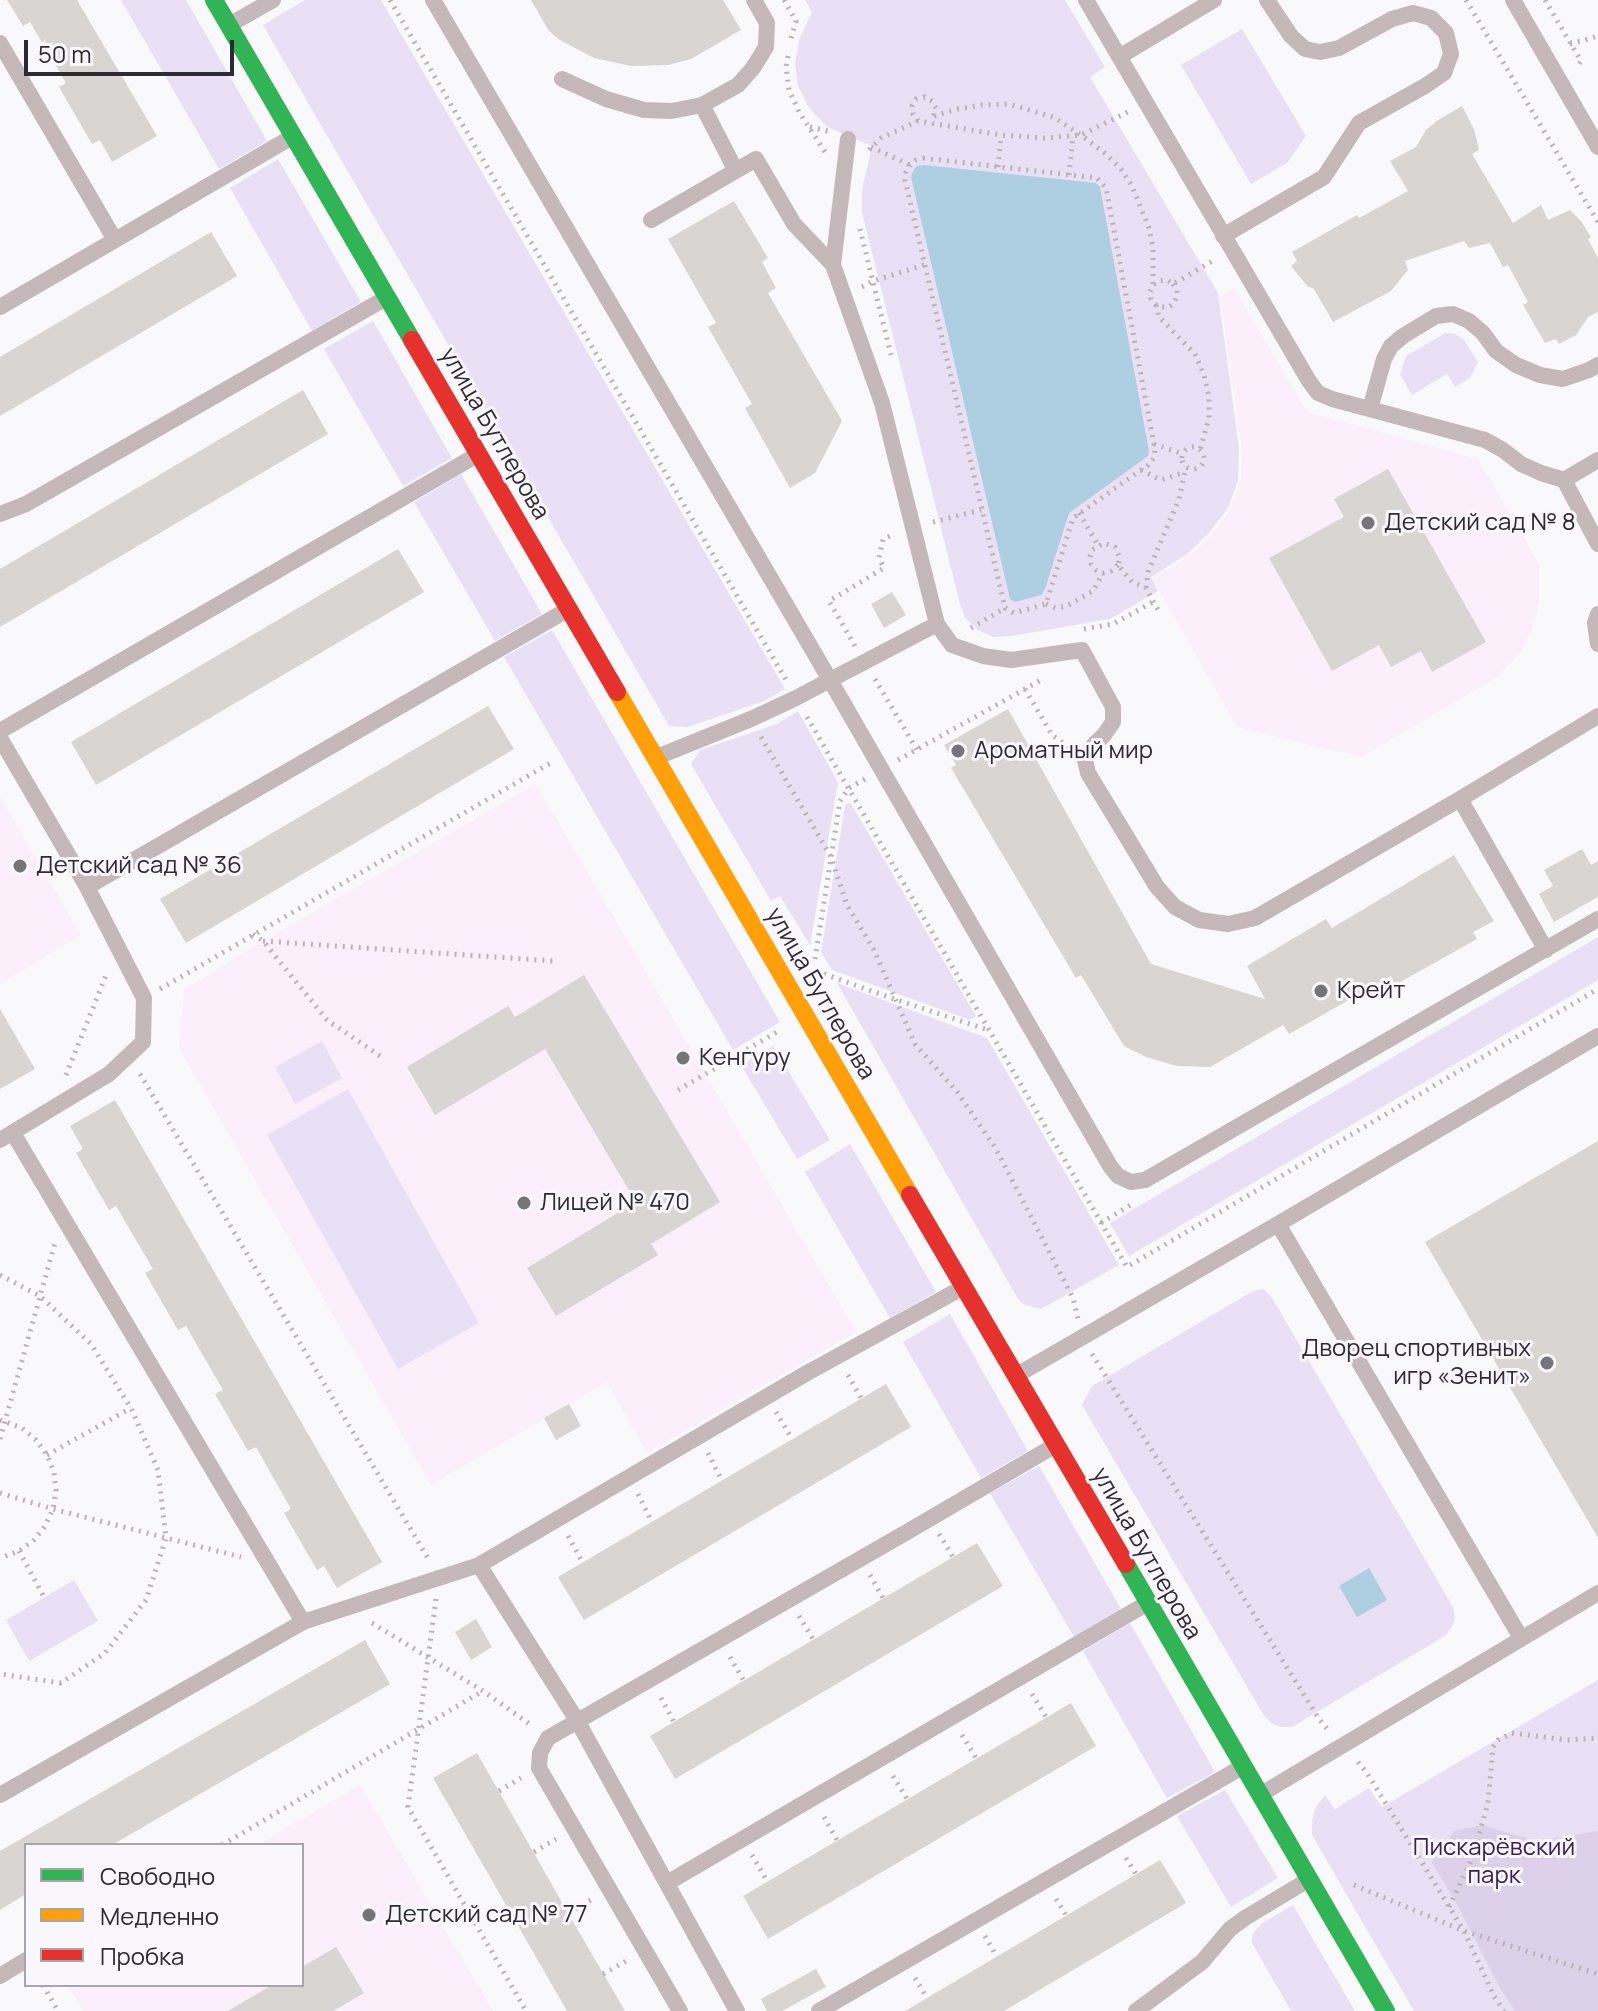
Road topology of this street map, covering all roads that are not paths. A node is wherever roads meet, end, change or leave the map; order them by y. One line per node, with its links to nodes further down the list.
1 (214, 0): 9 (street, улица Бутлерова)
2 (273, 0): 9 (lane)
3 (433, 0): 35 (lane)
4 (754, 0): 13 (lane)
5 (1086, 0): 11 (lane)
6 (1214, 0): 11 (lane)
7 (1267, 0): 20 (lane)
8 (1513, 0): 16 (lane)
9 (229, 26): 14 (street, улица Бутлерова)
10 (0, 43): 19 (lane)
11 (1119, 57): 20 (lane)
12 (562, 79): 13 (lane)
13 (702, 105): 17 (lane)
14 (294, 136): 19 (lane); 22 (street, улица Бутлерова)
15 (848, 139): 21 (lane)
16 (1598, 147)
17 (736, 171): 18 (lane); 21 (lane)
18 (651, 220)
19 (115, 240): 23 (lane)
20 (1228, 243): 25 (lane)
21 (833, 265): 33 (lane)
22 (388, 297): 26 (street, улица Бутлерова); 29 (lane)
23 (0, 307)
24 (1598, 365): 25 (lane)
25 (1370, 409): 28 (lane)
26 (478, 455): 31 (street, улица Бутлерова); 37 (lane)
27 (1598, 460): 28 (lane)
28 (1564, 480): 30 (lane)
29 (0, 514)
30 (1598, 544)
31 (568, 609): 39 (street, улица Бутлерова); 41 (lane)
32 (1598, 614): 34 (lane)
33 (937, 624): 35 (lane); 40 (lane)
34 (1598, 644)
35 (830, 680): 39 (lane); 43 (lane)
36 (1598, 716): 40 (lane)
37 (0, 731)
38 (0, 738): 41 (lane)
39 (655, 758): 47 (street, улица Бутлерова)
40 (1460, 799): 43 (lane)
41 (87, 887): 45 (lane)
42 (1598, 919): 43 (lane)
43 (1546, 950)
44 (1598, 1036): 46 (lane)
45 (6, 1136): 53 (lane)
46 (1278, 1224): 48 (lane); 54 (lane)
47 (964, 1287): 48 (street, улица Бутлерова); 50 (lane)
48 (1015, 1376): 49 (street, улица Бутлерова)
49 (1055, 1445): 52 (street, улица Бутлерова); 55 (lane)
50 (479, 1565): 53 (lane); 55 (lane)
51 (1598, 1593): 54 (lane)
52 (1147, 1603): 56 (street, улица Бутлерова); 60 (lane)
53 (303, 1622): 57 (lane)
54 (1521, 1638): 58 (lane)
55 (578, 1722): 60 (lane); 63 (lane)
56 (1242, 1767): 58 (street, улица Бутлерова); 65 (lane)
57 (0, 1795)
58 (1260, 1795): 59 (street, улица Бутлерова)
59 (1309, 1880): 66 (lane); 67 (street, улица Бутлерова)
60 (667, 1883): 64 (lane)
61 (24, 1961): 62 (lane)
62 (0, 1976)
63 (680, 2011)
64 (737, 2011)
65 (819, 2011)
66 (1136, 2011)
67 (1386, 2011)

